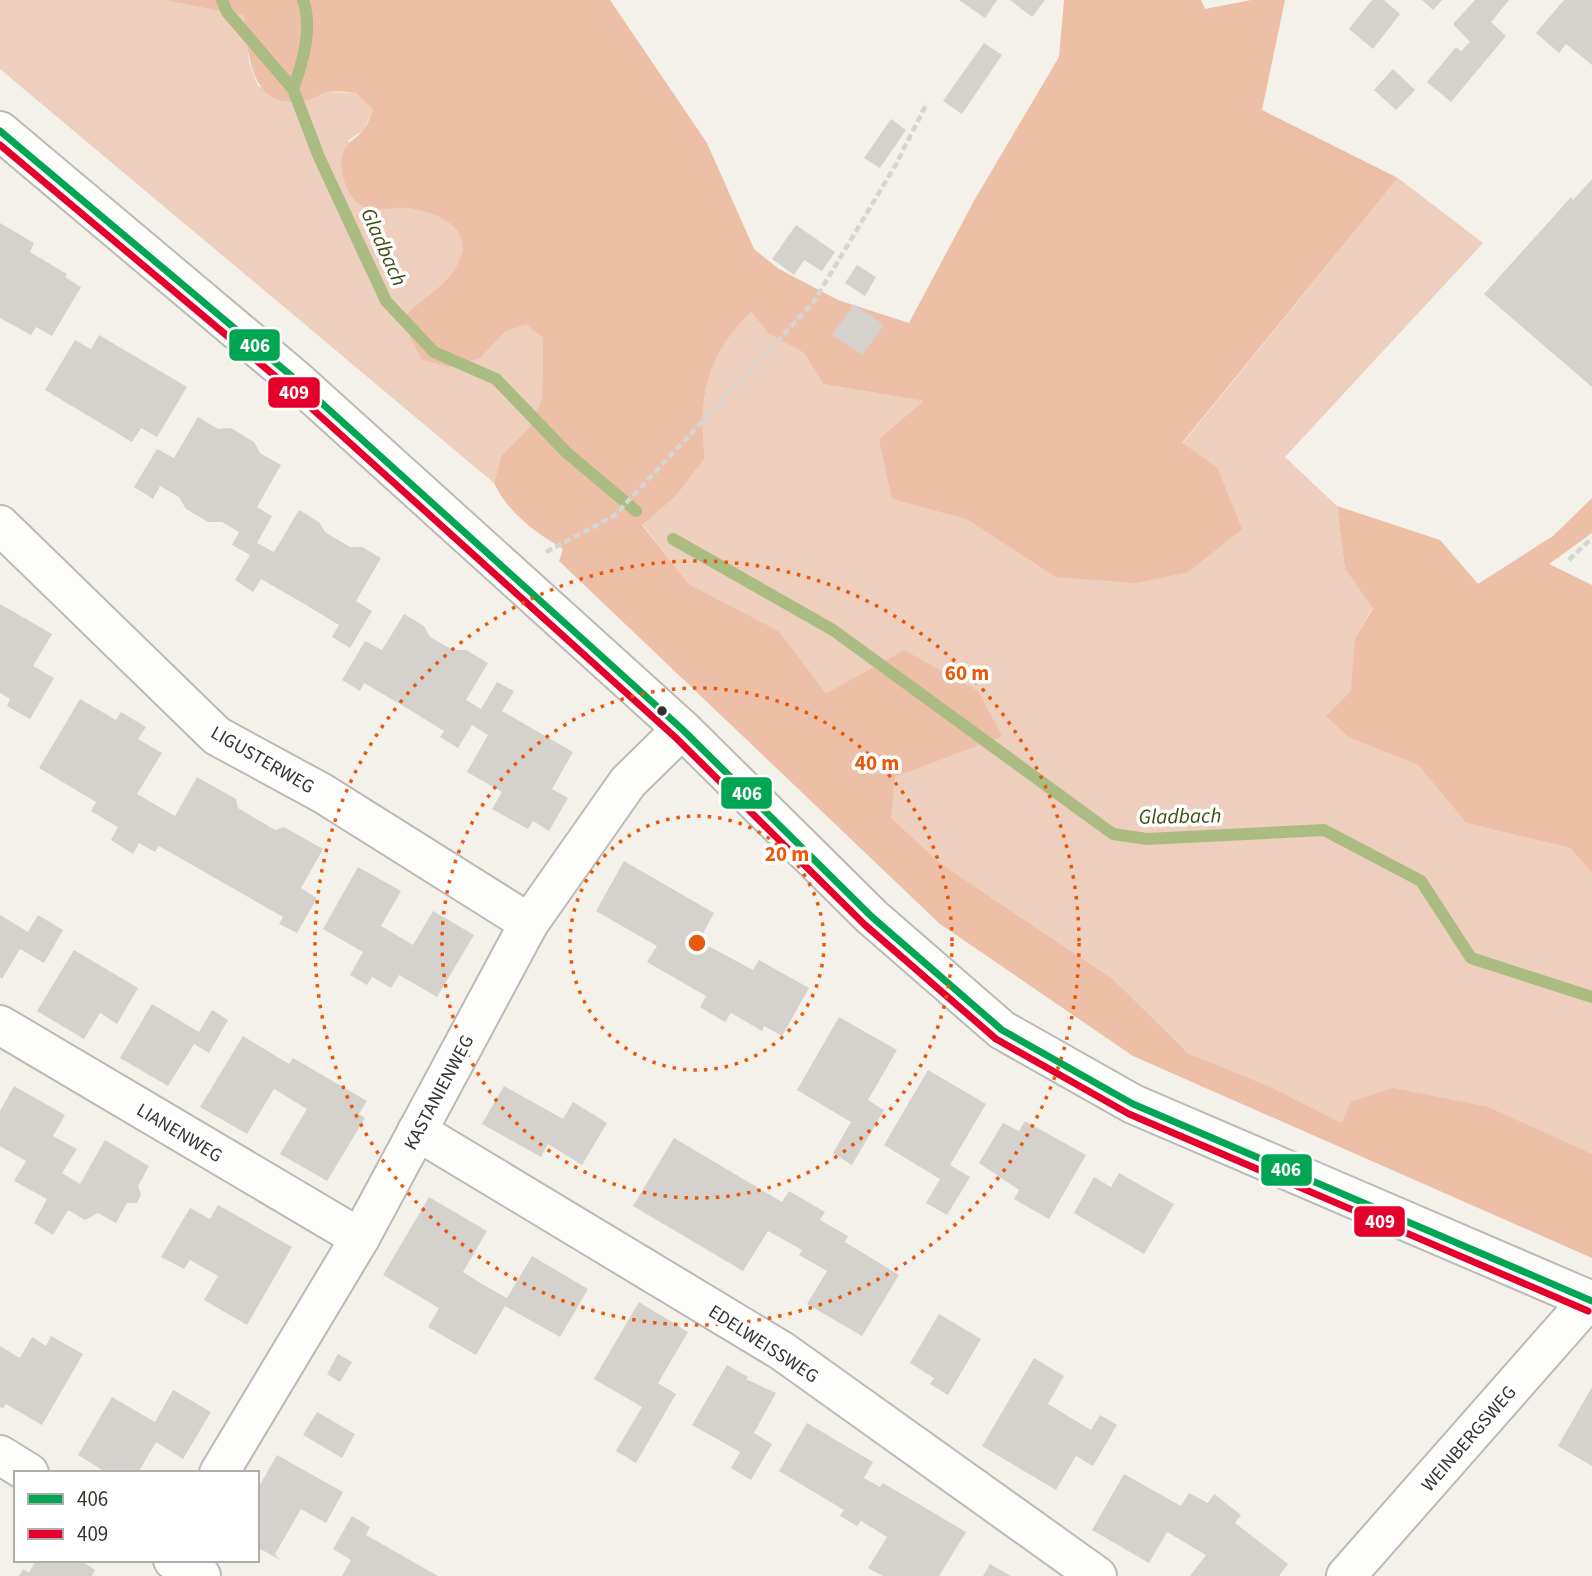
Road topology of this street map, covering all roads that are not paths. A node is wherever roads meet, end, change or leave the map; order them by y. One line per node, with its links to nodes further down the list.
1 (0, 131): 3 (street)
2 (0, 524): 4 (street, LIGUSTERWEG)
3 (682, 729): 4 (street, KASTANIENWEG); 8 (street)
4 (529, 923): 6 (street, KASTANIENWEG)
5 (0, 1025): 7 (street, LIANENWEG)
6 (417, 1130): 7 (street, KASTANIENWEG); 14 (street, EDELWEISSWEG)
7 (360, 1238): 11 (street, KASTANIENWEG)
8 (1590, 1301): 15 (street, WEINBERGSWEG)
9 (0, 1455): 10 (street)
10 (26, 1471)
11 (220, 1471)
12 (176, 1562): 13 (street)
13 (201, 1576)
14 (1097, 1576)
15 (1346, 1576)

